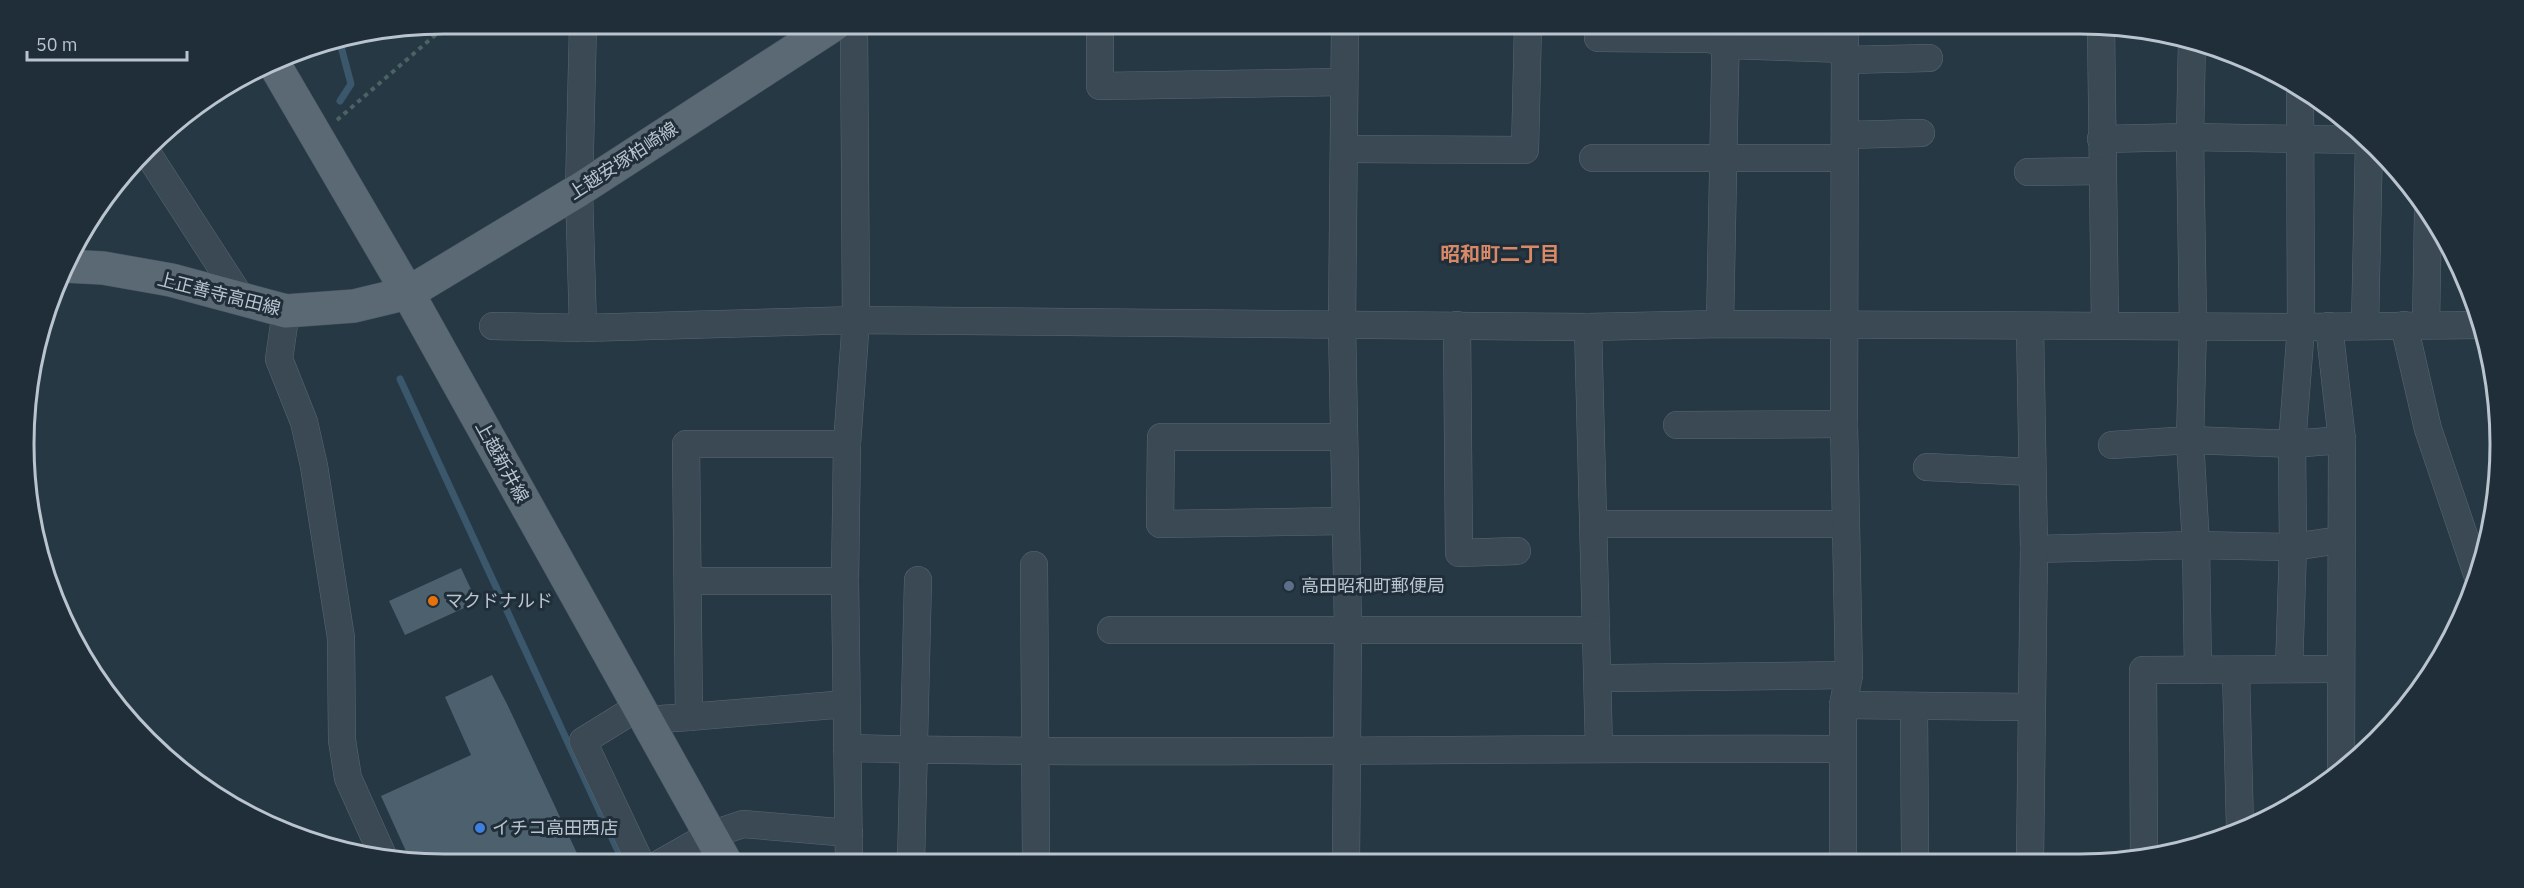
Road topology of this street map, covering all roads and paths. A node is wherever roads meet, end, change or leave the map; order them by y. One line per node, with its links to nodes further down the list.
1 (436, 34): 19 (path)
2 (583, 34): 31 (street)
3 (820, 34): 31 (main road, 上越安塚柏崎線)
4 (854, 34): 37 (street)
5 (1100, 34): 15 (street)
6 (1345, 34): 15 (street)
7 (1529, 34): 24 (street)
8 (1726, 34): 10 (street); 11 (street); 28 (street)
9 (2102, 35): 20 (street)
10 (1598, 38)
11 (1845, 44): 13 (street); 23 (street)
12 (2192, 50): 18 (street)
13 (1929, 58)
14 (278, 70): 19 (main road, 上越新井線)
15 (1344, 82): 24 (street)
16 (2300, 99): 21 (street)
17 (1921, 133): 23 (street)
18 (2190, 137): 20 (street); 21 (street); 42 (street)
19 (316, 138): 34 (main road, 上越新井線)
20 (2101, 139): 29 (street)
21 (2300, 139): 22 (street); 51 (street)
22 (2355, 141)
23 (1845, 147): 28 (street); 46 (street)
24 (1345, 149): 39 (street)
25 (2368, 152): 49 (street)
26 (150, 158): 35 (street)
27 (1593, 158): 28 (street)
28 (1725, 158): 38 (street)
29 (2102, 171): 30 (street); 41 (street)
30 (2028, 172)
31 (579, 190): 34 (main road, 上越安塚柏崎線); 52 (street)
32 (2426, 226): 43 (street)
33 (75, 267): 35 (main road, 上正善寺高田線)
34 (408, 293): 36 (main road, 上正善寺高田線); 89 (main road, 上越新井線)
35 (243, 302): 36 (main road, 上正善寺高田線)
36 (286, 311): 101 (street)
37 (856, 320): 39 (street); 52 (street); 58 (street)
38 (1720, 324): 46 (street); 50 (street)
39 (1342, 325): 40 (street); 55 (street)
40 (1457, 325): 50 (street); 70 (street)
41 (2105, 325): 42 (street); 47 (street)
42 (2193, 325): 51 (street); 56 (street)
43 (2415, 325): 44 (street); 49 (street); 71 (street)
44 (2472, 325)
45 (493, 326): 52 (street)
46 (1845, 326): 47 (street); 53 (street)
47 (2030, 326): 62 (street)
48 (2329, 326): 49 (street); 51 (street); 57 (street)
49 (2365, 326)
50 (1588, 327): 64 (street)
51 (2301, 327): 59 (street)
52 (583, 328)
53 (1844, 424): 54 (street); 65 (street)
54 (1677, 425)
55 (1344, 436): 63 (street); 63 (street)
56 (2190, 440): 59 (street); 60 (street); 67 (street)
57 (2342, 440): 59 (street); 66 (street)
58 (847, 444): 74 (street); 75 (street)
59 (2292, 444): 68 (street)
60 (2112, 445)
61 (1927, 467): 62 (street)
62 (2032, 472): 69 (street)
63 (1344, 521): 76 (street)
64 (1594, 524): 65 (street); 78 (street)
65 (1845, 524): 83 (street)
66 (2340, 540): 68 (street); 80 (street)
67 (2196, 545): 68 (street); 69 (street); 81 (street)
68 (2293, 547): 79 (street)
69 (2034, 549): 88 (street)
70 (1517, 551)
71 (2475, 552)
72 (1034, 565): 95 (street)
73 (918, 580): 94 (street)
74 (688, 581): 75 (street); 90 (street)
75 (845, 581): 85 (street)
76 (1348, 628): 77 (street); 78 (street); 96 (street)
77 (1111, 630)
78 (1596, 630): 91 (street)
79 (2289, 669): 80 (street); 82 (street)
80 (2340, 669): 97 (street)
81 (2198, 670): 82 (street); 102 (street)
82 (2236, 671): 98 (street)
83 (1850, 675): 84 (street); 86 (street)
84 (1615, 678)
85 (846, 704): 90 (street); 92 (street)
86 (1843, 705): 87 (street); 93 (street)
87 (1914, 706): 88 (street); 111 (street)
88 (2031, 707): 112 (street)
89 (642, 714): 90 (street); 100 (main road, 上越新井線); 103 (street)
90 (689, 717)
91 (1599, 747): 93 (street); 96 (street)
92 (847, 748): 94 (street); 99 (street)
93 (1842, 749): 110 (street)
94 (914, 750): 95 (street); 107 (street)
95 (1035, 752): 96 (street); 108 (street)
96 (1345, 752): 109 (street)
97 (2341, 759)
98 (2240, 821)
99 (849, 833): 100 (street); 106 (street)
100 (710, 835): 104 (street); 105 (main road, 上越新井線)
101 (380, 848)
102 (2144, 848)
103 (636, 854)
104 (677, 854)
105 (721, 854)
106 (849, 854)
107 (911, 854)
108 (1036, 854)
109 (1346, 854)
110 (1843, 854)
111 (1915, 854)
112 (2030, 854)

